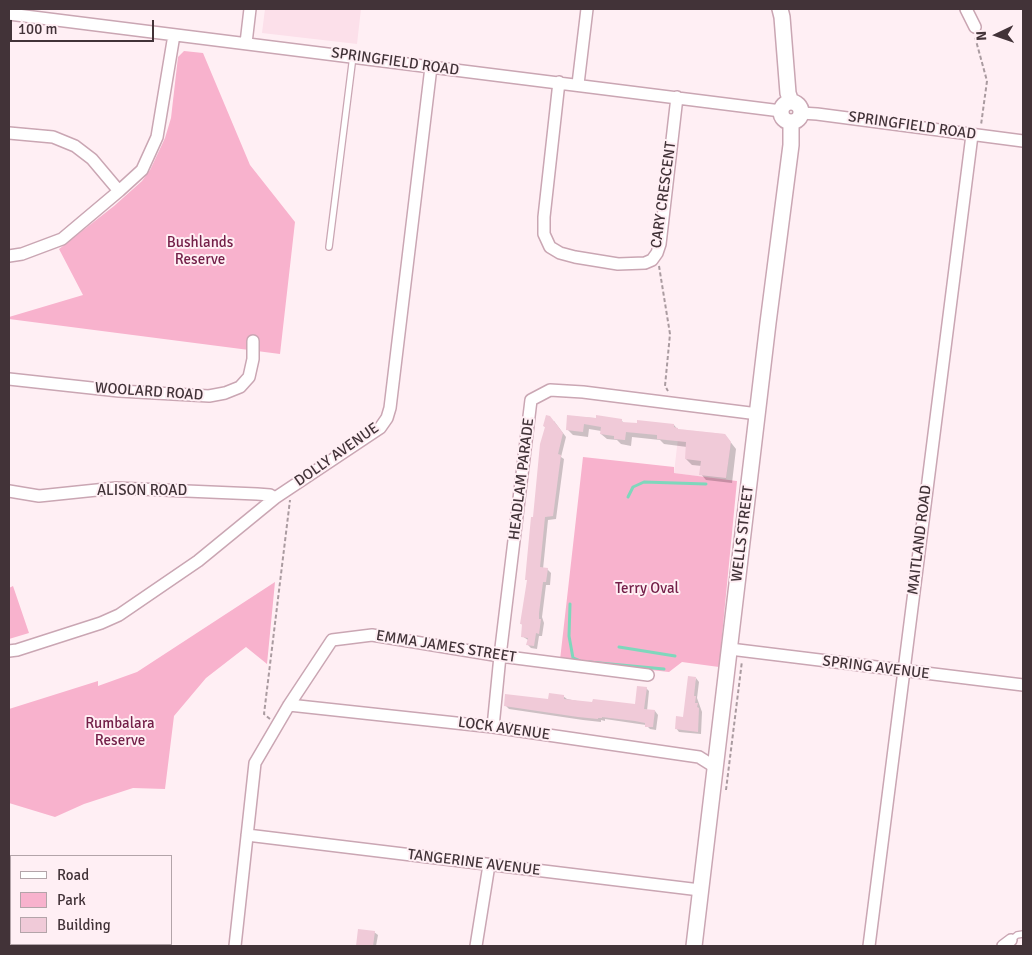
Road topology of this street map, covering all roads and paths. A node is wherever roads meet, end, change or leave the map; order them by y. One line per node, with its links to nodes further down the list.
1 (250, 9): 8 (street)
2 (587, 9): 12 (street)
3 (780, 9): 14 (street, WELLS STREET)
4 (966, 9): 6 (street)
5 (9, 14): 7 (street, SPRINGFIELD ROAD)
6 (975, 27): 16 (path)
7 (174, 35): 8 (street, SPRINGFIELD ROAD); 18 (street)
8 (246, 43): 9 (street, SPRINGFIELD ROAD)
9 (353, 56): 10 (street, SPRINGFIELD ROAD); 19 (lane)
10 (432, 67): 11 (street, SPRINGFIELD ROAD); 26 (street, DOLLY AVENUE)
11 (559, 82): 12 (street, SPRINGFIELD ROAD); 20 (street, CARY CRESCENT)
12 (578, 84): 13 (street, SPRINGFIELD ROAD)
13 (677, 97): 14 (street, SPRINGFIELD ROAD); 20 (street, CARY CRESCENT)
14 (791, 112): 16 (street, SPRINGFIELD ROAD); 25 (street, WELLS STREET)
15 (9, 133): 18 (street)
16 (976, 135): 17 (street, SPRINGFIELD ROAD); 32 (street, MAITLAND ROAD)
17 (1023, 141)
18 (119, 192): 21 (street)
19 (329, 247)
20 (657, 253): 24 (path)
21 (9, 256)
22 (253, 341): 23 (street, WOOLARD ROAD)
23 (9, 379)
24 (675, 404): 25 (street, HEADLAM PARADE); 31 (street, HEADLAM PARADE)
25 (758, 414): 29 (street, WELLS STREET)
26 (290, 488): 28 (street, DOLLY AVENUE); 36 (path)
27 (9, 491): 28 (street, ALISON ROAD)
28 (275, 498): 30 (street, DOLLY AVENUE)
29 (730, 649): 32 (street, SPRING AVENUE); 38 (street, WELLS STREET)
30 (9, 651)
31 (500, 656): 33 (street, EMMA JAMES STREET); 35 (street, EMMA JAMES STREET); 37 (street, HEADLAM PARADE)
32 (903, 671): 34 (street, SPRING AVENUE); 47 (street, MAITLAND ROAD)
33 (648, 675)
34 (1023, 685)
35 (290, 705): 36 (street, EMMA JAMES STREET); 37 (street, LOCK AVENUE)
36 (277, 726): 39 (street, EMMA JAMES STREET)
37 (493, 727): 38 (street, LOCK AVENUE)
38 (715, 767): 41 (street, WELLS STREET)
39 (247, 835): 40 (street, TANGERINE AVENUE); 44 (street, EMMA JAMES STREET)
40 (489, 865): 41 (street, TANGERINE AVENUE); 45 (street)
41 (700, 890): 46 (street, WELLS STREET)
42 (1023, 934): 43 (lane)
43 (1007, 943)
44 (235, 946)
45 (476, 946)
46 (694, 946)
47 (869, 946)

